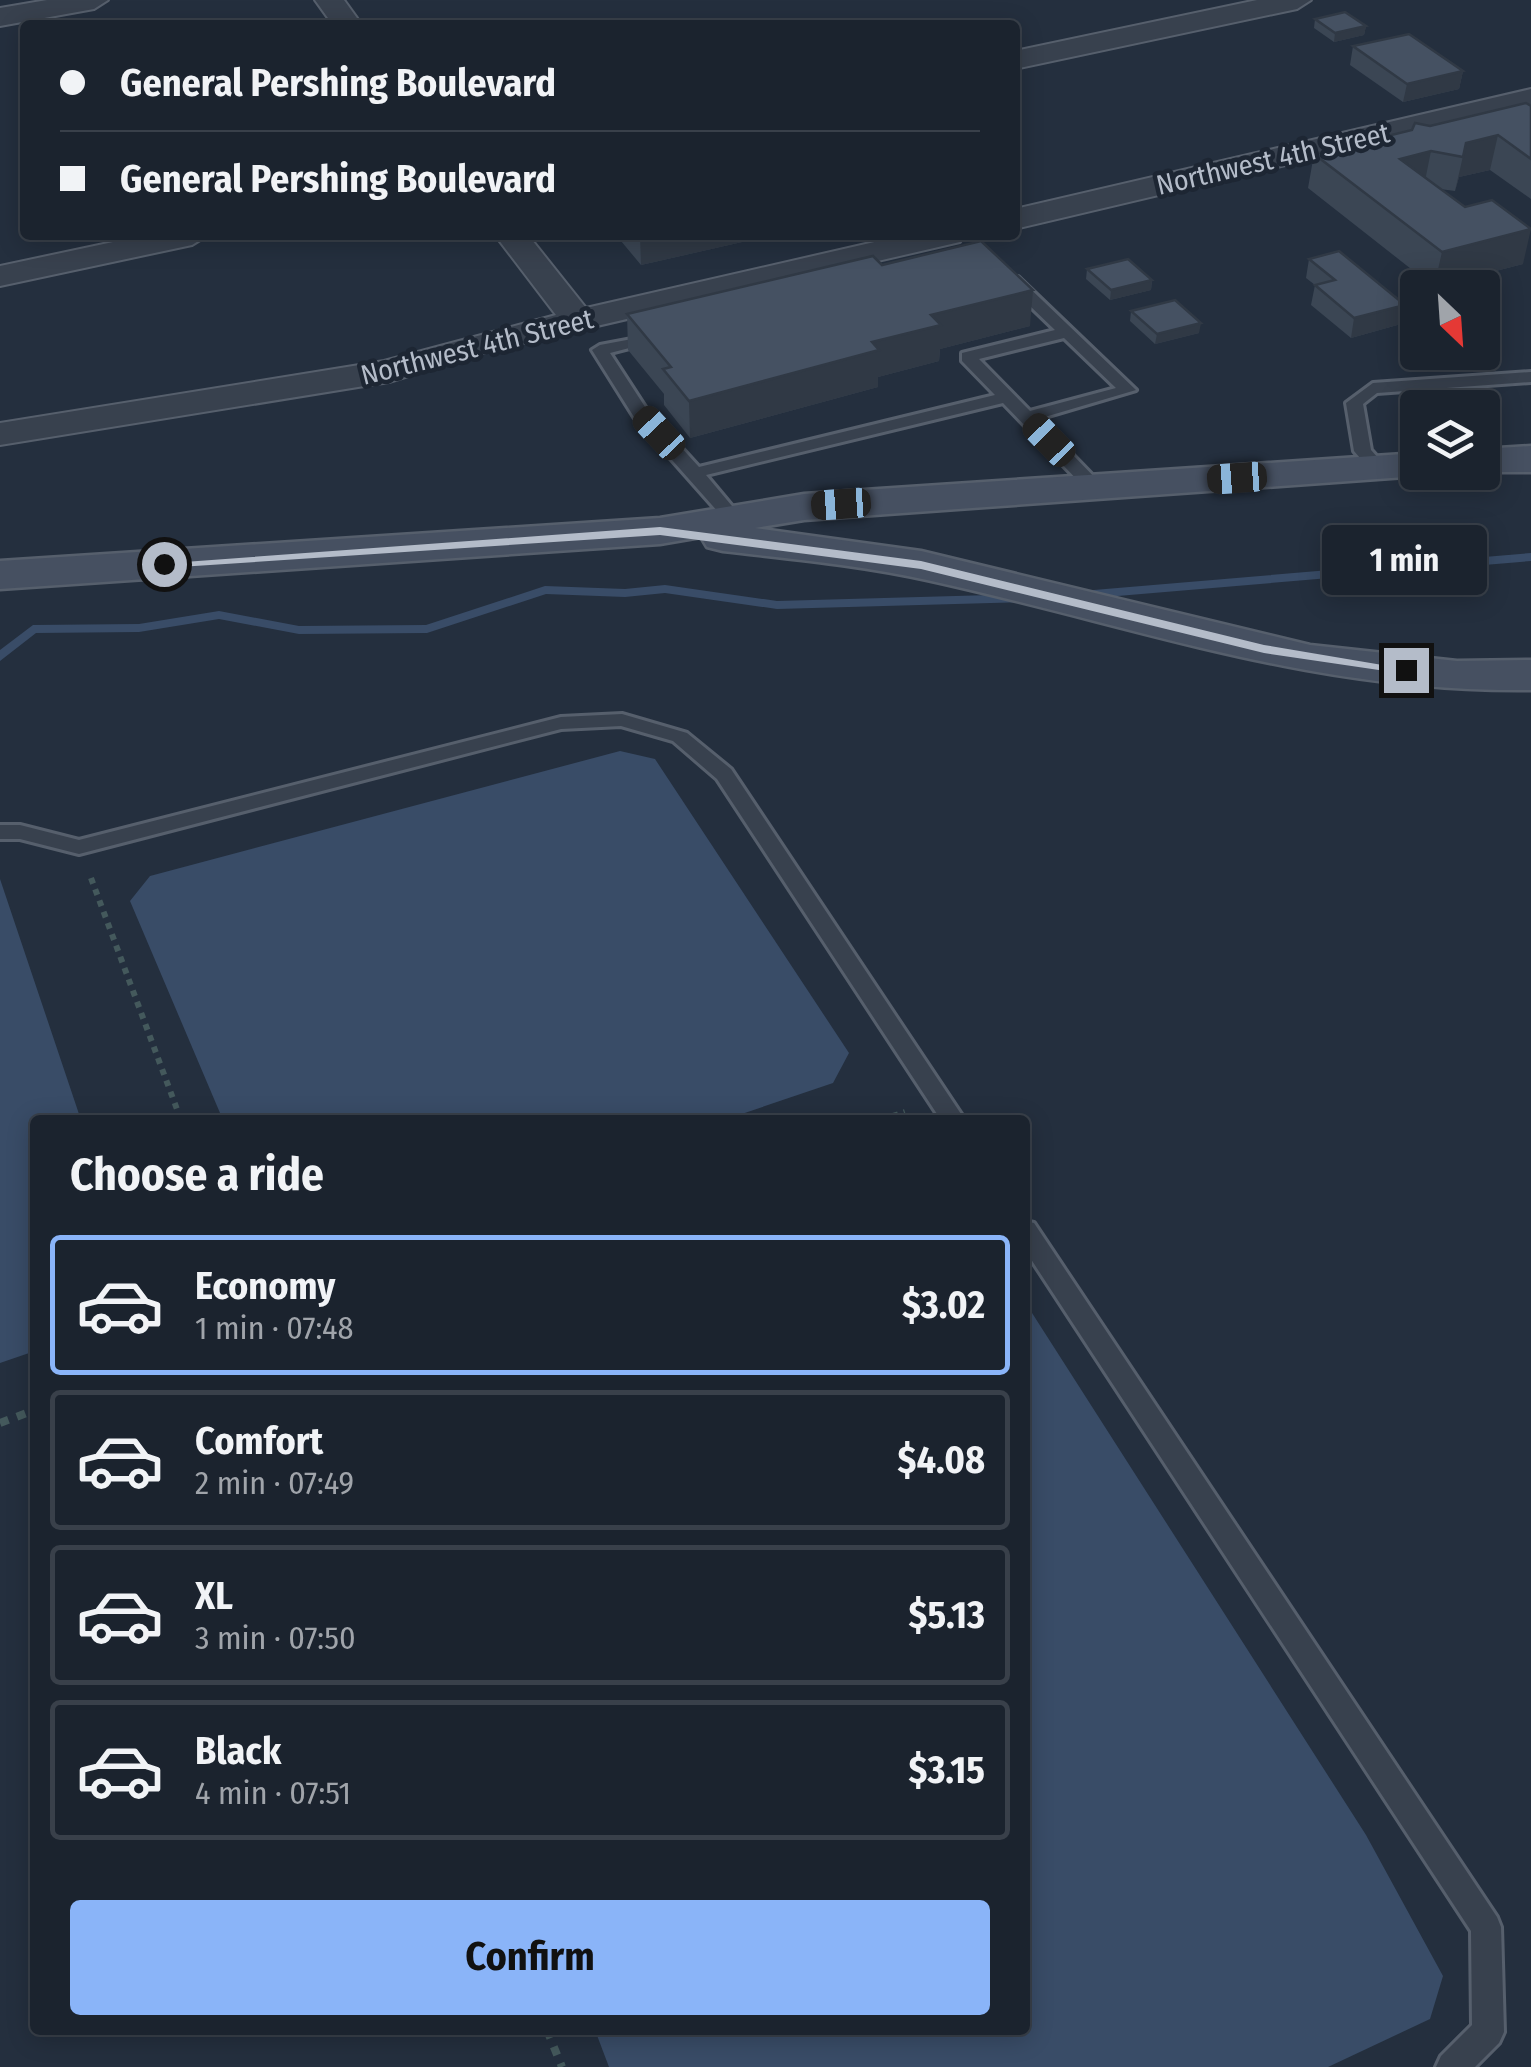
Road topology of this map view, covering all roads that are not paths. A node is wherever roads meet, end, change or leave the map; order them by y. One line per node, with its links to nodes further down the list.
1 (94, 0): 4 (street)
2 (329, 0): 5 (street)
3 (1297, 0): 6 (street)
4 (0, 17)
5 (344, 20)
6 (1020, 59)
7 (1531, 98): 8 (street, Northwest 4th Street)
8 (1020, 219)
9 (169, 240): 13 (street)
10 (515, 240): 14 (street)
11 (927, 240): 14 (street, Northwest 4th Street)
12 (1001, 269): 16 (lane)
13 (0, 276)
14 (579, 322): 20 (street, Northwest 4th Street)
15 (677, 332): 24 (lane)
16 (1066, 332): 18 (lane); 19 (lane)
17 (1531, 377): 23 (lane)
18 (1007, 397): 19 (lane); 24 (lane)
19 (1026, 416): 25 (lane)
20 (0, 434)
21 (1531, 458): 22 (main road)
22 (1500, 461)
23 (1398, 468): 25 (main road)
24 (695, 473): 27 (lane)
25 (1095, 488): 26 (main road)
26 (1026, 493): 27 (main road); 30 (main road)
27 (733, 518): 28 (main road)
28 (660, 531): 29 (main road); 30 (main road)
29 (0, 575)
30 (991, 582): 31 (main road)
31 (1531, 674)
32 (0, 832): 33 (lane)
33 (949, 1115)
34 (1030, 1238): 35 (lane)
35 (1452, 2067)

